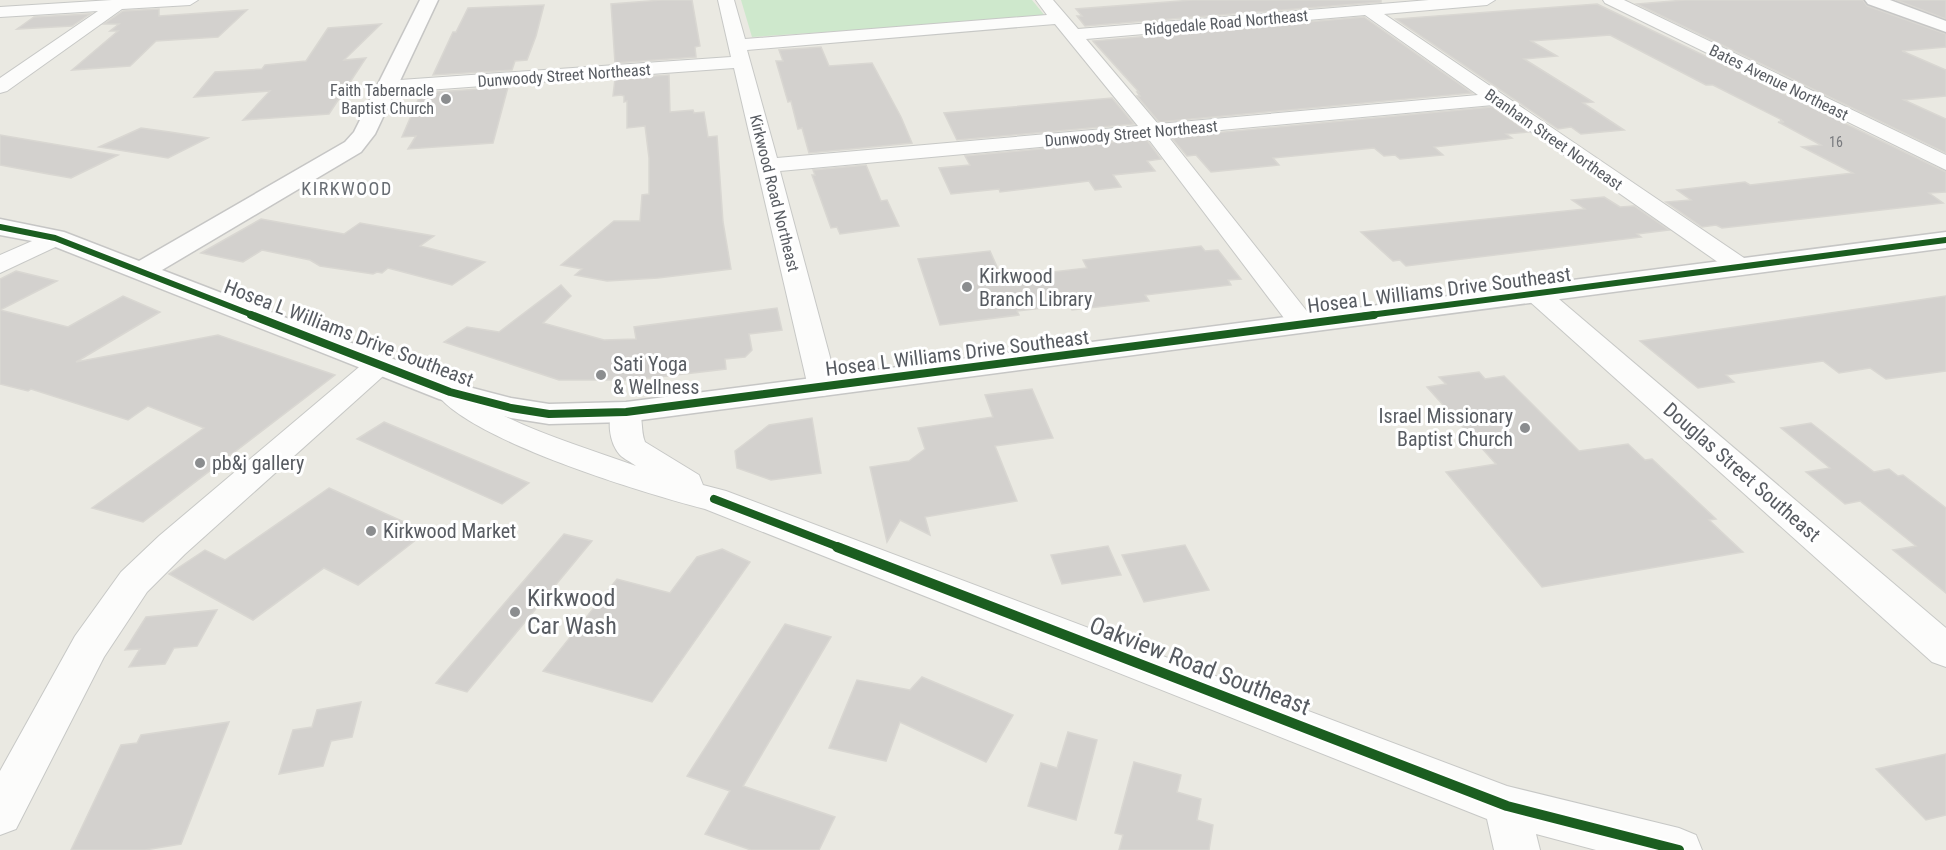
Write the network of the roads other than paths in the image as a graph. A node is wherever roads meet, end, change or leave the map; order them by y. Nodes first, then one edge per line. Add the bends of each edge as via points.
1 (190, 0) edge
2 (429, 0) edge
3 (726, 0) edge
4 (1044, 0) edge
5 (1487, 0) edge
6 (1611, 0) edge
7 (1874, 0) edge
8 (118, 5) junction
9 (1368, 10) junction
10 (0, 12) edge
11 (1065, 27) junction
12 (1946, 27) edge
13 (740, 54) junction
14 (0, 87) edge
15 (386, 87) junction
16 (1495, 99) junction
17 (1153, 131) junction
18 (1946, 163) edge
19 (768, 166) junction
20 (0, 226) edge
21 (55, 238) junction
22 (1946, 240) edge
23 (0, 265) edge
24 (1741, 267) junction
25 (141, 271) junction
26 (1537, 294) junction
27 (1303, 324) junction
28 (381, 363) junction
29 (823, 387) junction
30 (450, 392) junction
31 (626, 412) junction
32 (714, 499) junction
33 (1946, 651) edge
34 (1507, 806) junction
35 (0, 814) edge
36 (1517, 850) edge
37 (1587, 850) edge
38 (1679, 850) edge

1 - 8 street
2 - 15 street
3 - 13 street, Kirkwood Road Northeast
4 - 11 street
5 - 9 street, Ridgedale Road Northeast
6 - 18 street, Bates Avenue Northeast
7 - 12 street
8 - 10 street
8 - 14 street
9 - 11 street, Ridgedale Road Northeast
9 - 16 street, Branham Street Northeast
11 - 13 street, Ridgedale Road Northeast
11 - 17 street
13 - 15 street, Dunwoody Street Northeast
13 - 19 street, Kirkwood Road Northeast
15 - 25 street via 364,134 353,147
16 - 17 street, Dunwoody Street Northeast
16 - 24 street, Branham Street Northeast
17 - 19 street, Dunwoody Street Northeast
17 - 27 street
19 - 29 street, Kirkwood Road Northeast
20 - 21 street, Hosea L Williams Drive Southeast
21 - 23 street
21 - 25 street, Hosea L Williams Drive Southeast
22 - 24 street, Hosea L Williams Drive Southeast
24 - 26 street, Hosea L Williams Drive Southeast
25 - 28 street, Hosea L Williams Drive Southeast
26 - 27 street, Hosea L Williams Drive Southeast
26 - 33 street, Douglas Street Southeast
27 - 29 street, Hosea L Williams Drive Southeast
28 - 30 street, Hosea L Williams Drive Southeast
28 - 35 street via 134,582 89,647
29 - 31 street, Hosea L Williams Drive Southeast
30 - 31 street, Hosea L Williams Drive Southeast via 549,414
30 - 32 street, Oakview Road Southeast via 477,414 543,444 658,486
31 - 32 street, Oakview Road Southeast via 626,434 632,448
32 - 34 street, Oakview Road Southeast
34 - 36 street
34 - 37 street, Oakview Road Southeast
34 - 38 street, Oakview Road Southeast

